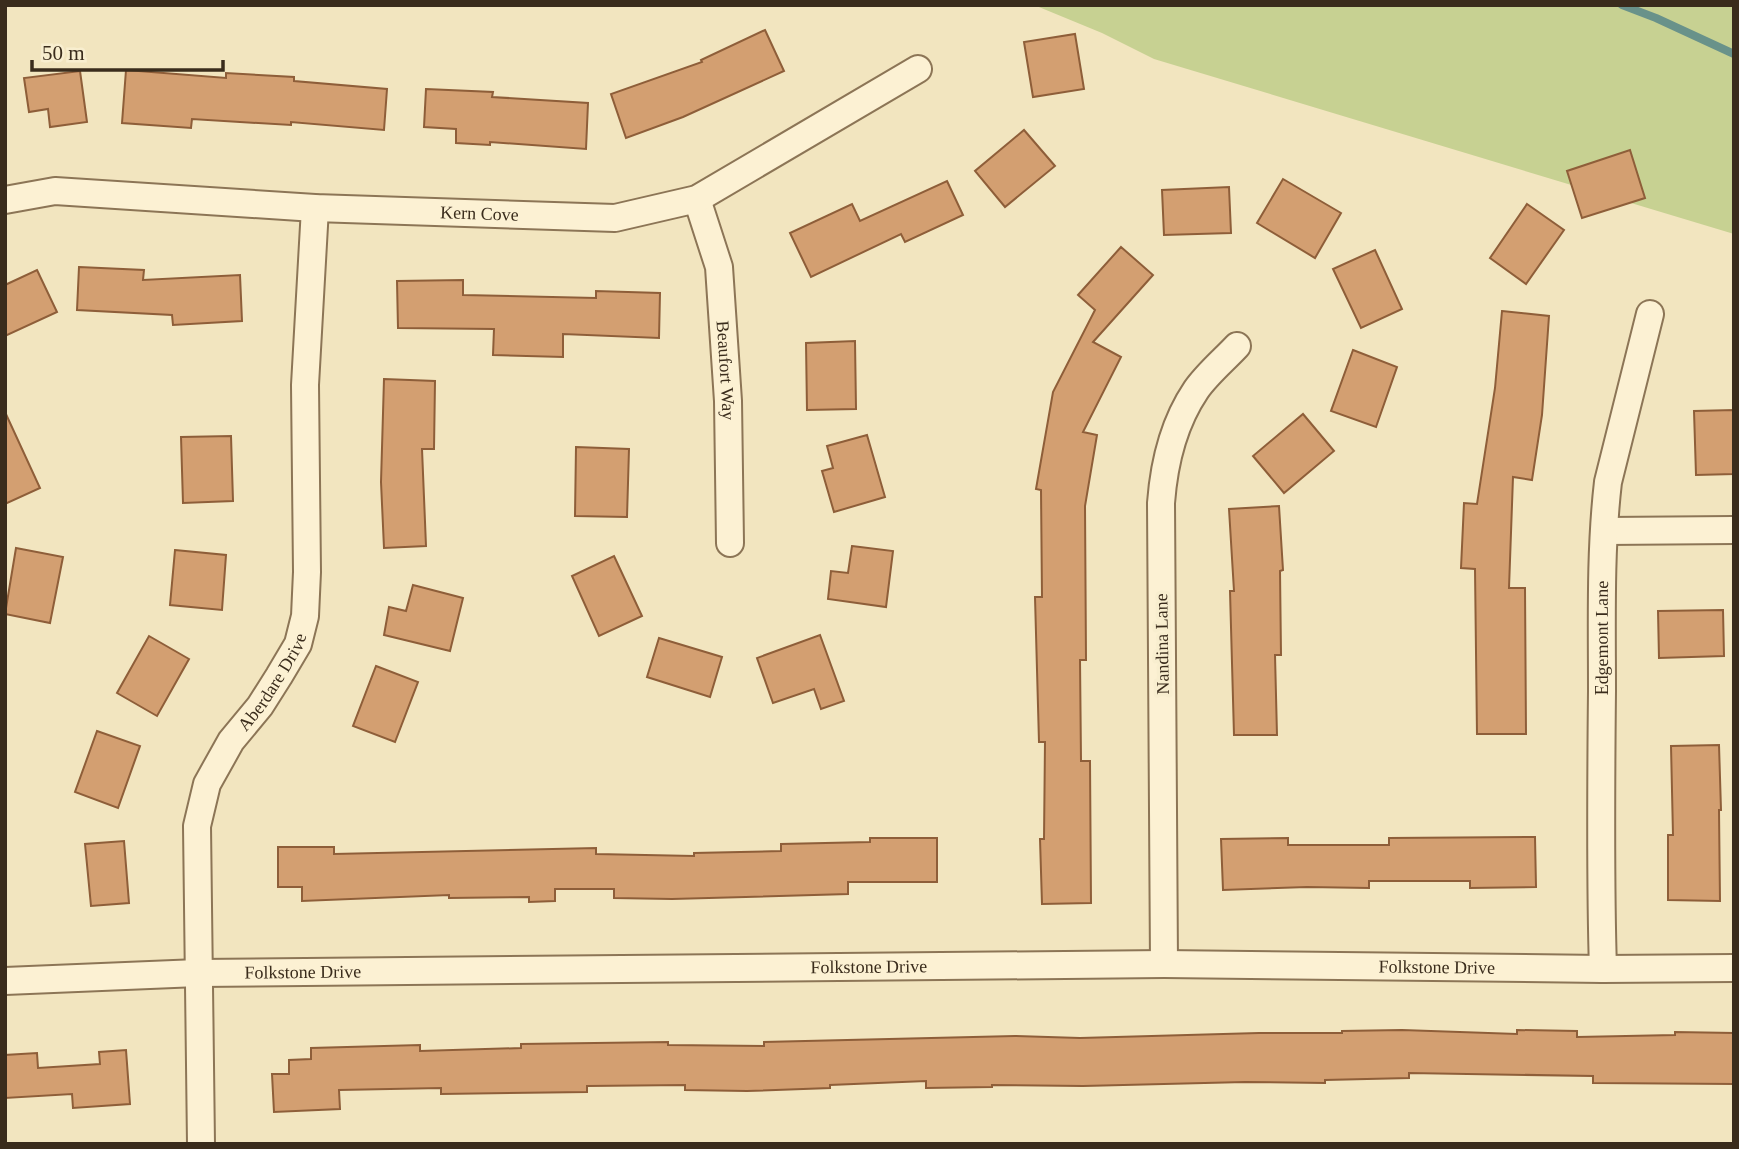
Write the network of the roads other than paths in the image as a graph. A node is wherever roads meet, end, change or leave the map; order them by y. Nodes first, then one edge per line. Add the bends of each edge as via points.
1 (918, 68) dead end
2 (5, 200) edge
3 (697, 200) junction
4 (315, 208) junction
5 (1650, 314) dead end
6 (1237, 346) dead end
7 (1734, 530) edge
8 (1605, 531) junction
9 (730, 543) dead end
10 (1164, 964) junction
11 (1734, 968) edge
12 (1603, 969) junction
13 (198, 973) junction
14 (5, 981) edge
15 (201, 1144) edge

1 - 3 street, Kern Cove
2 - 4 street, Kern Cove via 55,191
3 - 4 street, Kern Cove via 615,218
3 - 9 street, Beaufort Way via 719,267 728,401
4 - 13 street, Aberdare Drive via 306,384 305,616 298,644 207,784 197,826
5 - 8 street, Edgemont Lane via 1608,482
6 - 10 street, Nandina Lane via 1196,390 1171,442 1163,476
7 - 8 street
8 - 12 street, Edgemont Lane
10 - 12 street, Folkstone Drive
10 - 13 street, Folkstone Drive
11 - 12 street, Folkstone Drive
13 - 14 street, Folkstone Drive
13 - 15 street, Aberdare Drive

